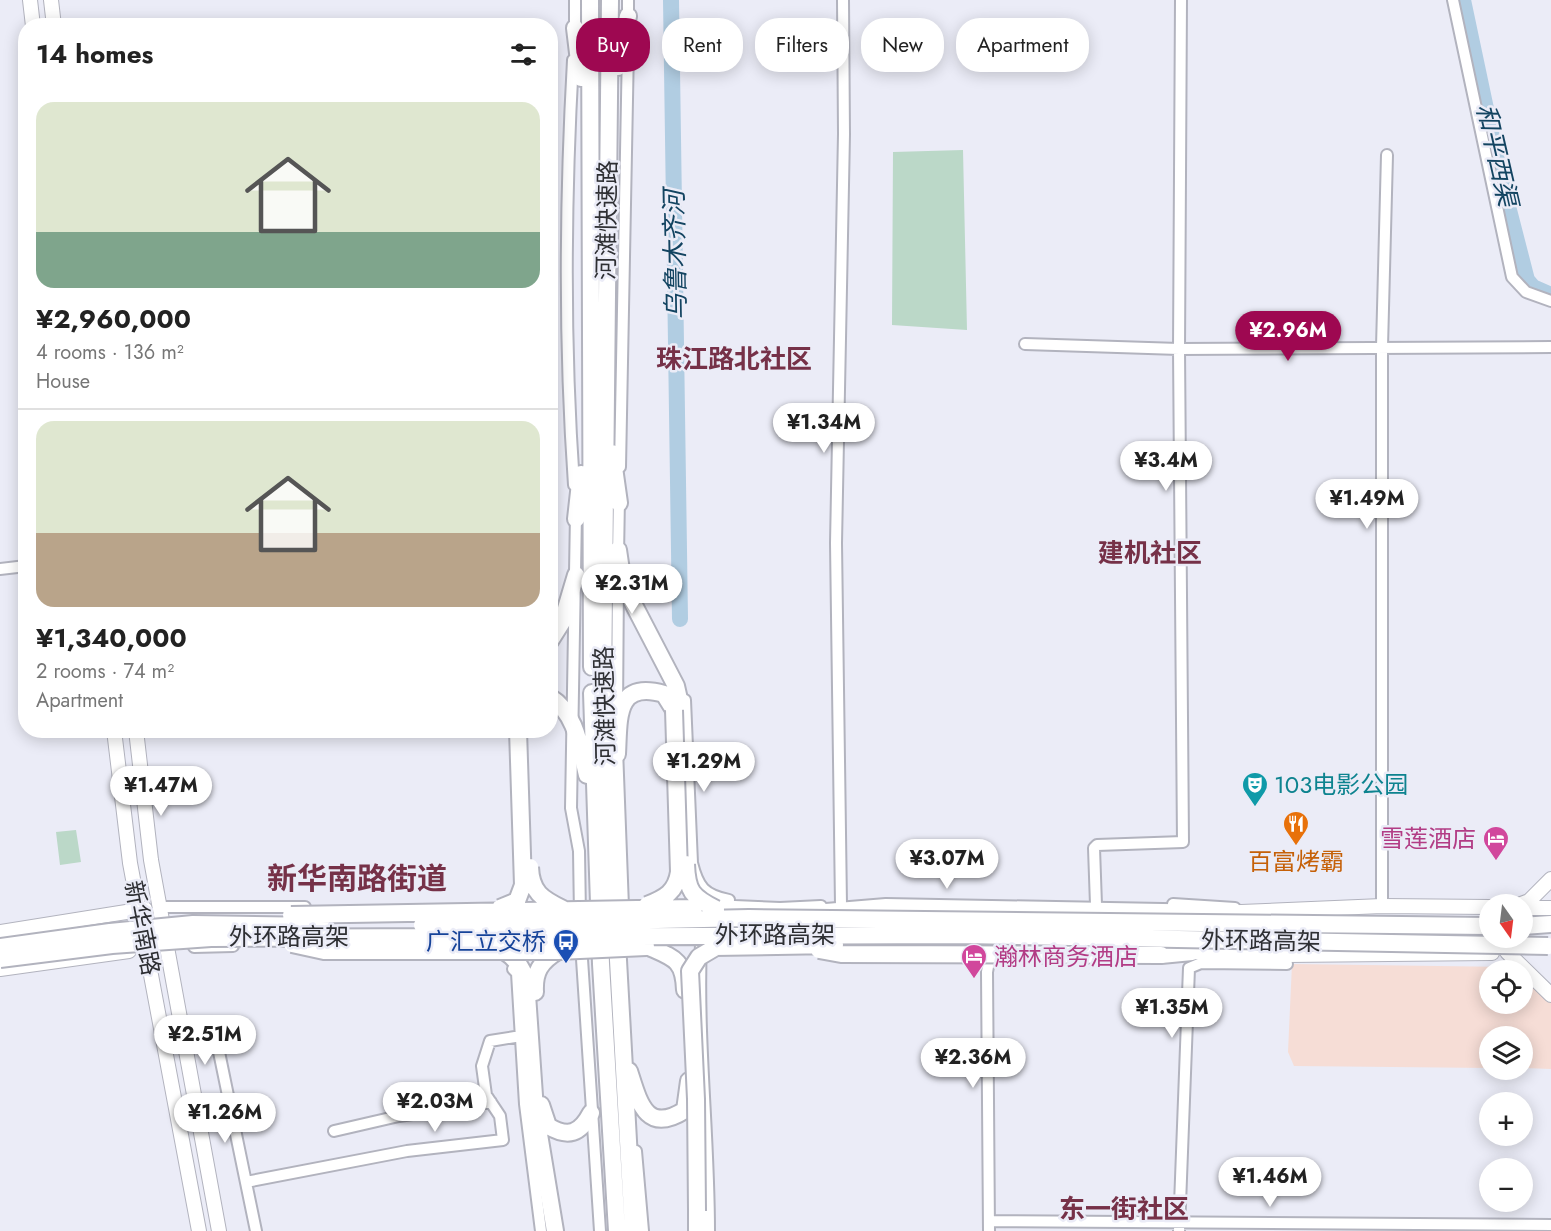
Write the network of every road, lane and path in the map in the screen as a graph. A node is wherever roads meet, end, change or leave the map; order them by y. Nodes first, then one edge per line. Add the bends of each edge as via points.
1 (30, 0) edge
2 (51, 0) edge
3 (575, 0) edge
4 (590, 0) edge
5 (610, 0) edge
6 (843, 0) edge
7 (1181, 0) edge
8 (1453, 0) edge
9 (628, 8) edge
10 (32, 18) edge
11 (53, 18) edge
12 (575, 28) junction
13 (590, 150) junction
14 (608, 151) junction
15 (1387, 155) dead end
16 (1551, 301) edge
17 (1025, 344) dead end
18 (1382, 347) junction
19 (1551, 348) edge
20 (1179, 349) junction
21 (589, 390) junction
22 (604, 398) junction
23 (619, 503) junction
24 (576, 519) junction
25 (618, 550) junction
26 (18, 567) edge
27 (0, 569) edge
28 (576, 574) junction
29 (558, 628) edge
30 (665, 664) junction
31 (558, 702) edge
32 (677, 709) junction
33 (573, 722) junction
34 (115, 738) edge
35 (137, 738) edge
36 (518, 738) edge
37 (525, 738) edge
38 (617, 754) junction
39 (594, 797) junction
40 (1551, 879) edge
41 (622, 892) junction
42 (579, 897) junction
43 (1533, 897) edge
44 (840, 905) junction
45 (1096, 905) junction
46 (1382, 906) junction
47 (159, 907) junction
48 (1479, 907) edge
49 (1533, 907) edge
50 (638, 908) junction
51 (767, 908) junction
52 (1551, 908) edge
53 (138, 909) junction
54 (716, 909) junction
55 (564, 910) junction
56 (1262, 910) junction
57 (492, 912) junction
58 (814, 913) junction
59 (1215, 913) joint
60 (1010, 921) junction
61 (220, 924) junction
62 (1551, 925) edge
63 (1479, 926) edge
64 (1533, 926) edge
65 (0, 932) edge
66 (964, 935) junction
67 (262, 938) junction
68 (474, 941) junction
69 (708, 945) junction
70 (0, 947) edge
71 (167, 947) junction
72 (649, 947) junction
73 (795, 947) junction
74 (991, 947) junction
75 (1550, 948) edge
76 (146, 949) junction
77 (625, 949) junction
78 (504, 951) junction
79 (558, 951) junction
80 (1192, 952) junction
81 (1507, 952) junction
82 (0, 959) edge
83 (581, 961) junction
84 (1287, 964) dead end
85 (0, 969) edge
86 (1551, 995) edge
87 (521, 1036) junction
88 (219, 1052) dead end
89 (629, 1071) junction
90 (491, 1102) junction
91 (587, 1120) junction
92 (334, 1131) dead end
93 (246, 1182) junction
94 (989, 1226) edge
95 (1086, 1226) edge
96 (1179, 1226) edge
97 (1551, 1226) edge
98 (1378, 1227) edge
99 (199, 1231) edge
100 (219, 1231) edge
101 (256, 1231) edge
102 (542, 1231) edge
103 (555, 1231) edge
104 (600, 1231) edge
105 (617, 1231) edge
106 (633, 1231) edge
107 (644, 1231) edge
108 (698, 1231) edge
109 (709, 1231) edge

1 - 10 main road
2 - 11 main road
3 - 12 street
4 - 13 highway, 河滩快速路
5 - 14 highway, 河滩快速路
6 - 44 street via 836,543
7 - 20 street
8 - 16 street via 1512,277 1526,292
9 - 14 highway
9 - 23 street
12 - 13 highway
12 - 24 street via 567,216 568,392
13 - 21 highway, 河滩快速路
14 - 22 highway, 河滩快速路
15 - 18 street
17 - 20 street
18 - 19 street
18 - 20 street
18 - 46 street
20 - 45 street via 1183,842 1097,845
21 - 24 highway
21 - 39 highway, 河滩快速路
22 - 23 highway
22 - 106 highway, 河滩快速路 via 603,689
23 - 25 street
24 - 28 street
25 - 30 highway via 623,584
25 - 38 street
26 - 27 street
28 - 29 highway
28 - 33 street
30 - 32 highway via 675,686
30 - 51 street via 681,681 686,705 692,863 697,883 716,897
31 - 33 highway
32 - 38 highway via 664,694 648,690 631,694 620,708
32 - 50 highway, bridge via 677,884 665,898
32 - 54 highway, bridge via 687,884 697,899
33 - 39 highway
33 - 42 street via 571,808 579,851
34 - 53 main road, 新华南路
35 - 47 main road, 新华南路
36 - 57 highway, bridge via 523,885 517,901
37 - 55 highway, bridge via 532,885 537,894
38 - 41 street
39 - 105 highway, 河滩快速路
40 - 43 main road
41 - 51 street via 638,904
41 - 77 street
42 - 47 street via 553,907
42 - 83 street
44 - 45 street
44 - 51 street
45 - 56 street via 1204,904
46 - 48 main road
46 - 56 main road
47 - 53 main road
47 - 71 main road, 新华南路
49 - 52 main road
50 - 54 highway, bridge
50 - 55 highway, bridge
53 - 65 main road
53 - 76 main road, 新华南路
54 - 58 highway
55 - 57 highway, bridge
56 - 59 main road
57 - 61 highway, bridge via 262,916
58 - 59 highway via 886,907
58 - 60 highway, bridge
60 - 61 highway, 外环路高架, bridge via 748,918 506,925
60 - 63 highway, 外环路高架, bridge
61 - 70 highway, 外环路高架, bridge via 110,932
62 - 64 highway
66 - 67 highway, 外环路高架, bridge
66 - 73 highway, bridge
66 - 75 highway, 外环路高架, bridge
67 - 78 highway, bridge via 324,951
67 - 82 highway, 外环路高架, bridge via 112,945
68 - 71 street
68 - 83 street via 550,940 573,950
68 - 87 street via 500,954 517,973
69 - 72 highway
69 - 73 highway, bridge
69 - 74 street
69 - 77 street via 635,943
69 - 108 highway, bridge via 690,971
69 - 109 street via 700,975
71 - 76 main road
71 - 100 main road, 新华南路
72 - 79 highway, bridge
72 - 89 highway via 680,964 685,974 689,1089 685,1110 668,1118 650,1116 638,1098
73 - 80 highway, bridge via 841,954
74 - 80 street
74 - 94 street via 987,972
75 - 81 main road
76 - 85 main road
76 - 99 main road, 新华南路
77 - 89 street
78 - 79 highway, bridge
78 - 103 highway via 523,969 526,980 535,1110
79 - 91 highway via 539,966 534,976 543,1118 561,1133 572,1133
80 - 81 main road via 1287,956
81 - 86 main road
83 - 91 street
84 - 96 street via 1201,963 1189,968
87 - 90 street via 490,1041 482,1066 486,1095
87 - 102 street via 525,1104
88 - 93 street
89 - 107 street
90 - 92 street
90 - 93 street via 500,1116 503,1140 407,1150
91 - 104 street
93 - 101 street
94 - 95 street
95 - 96 street
96 - 98 street
97 - 98 street

